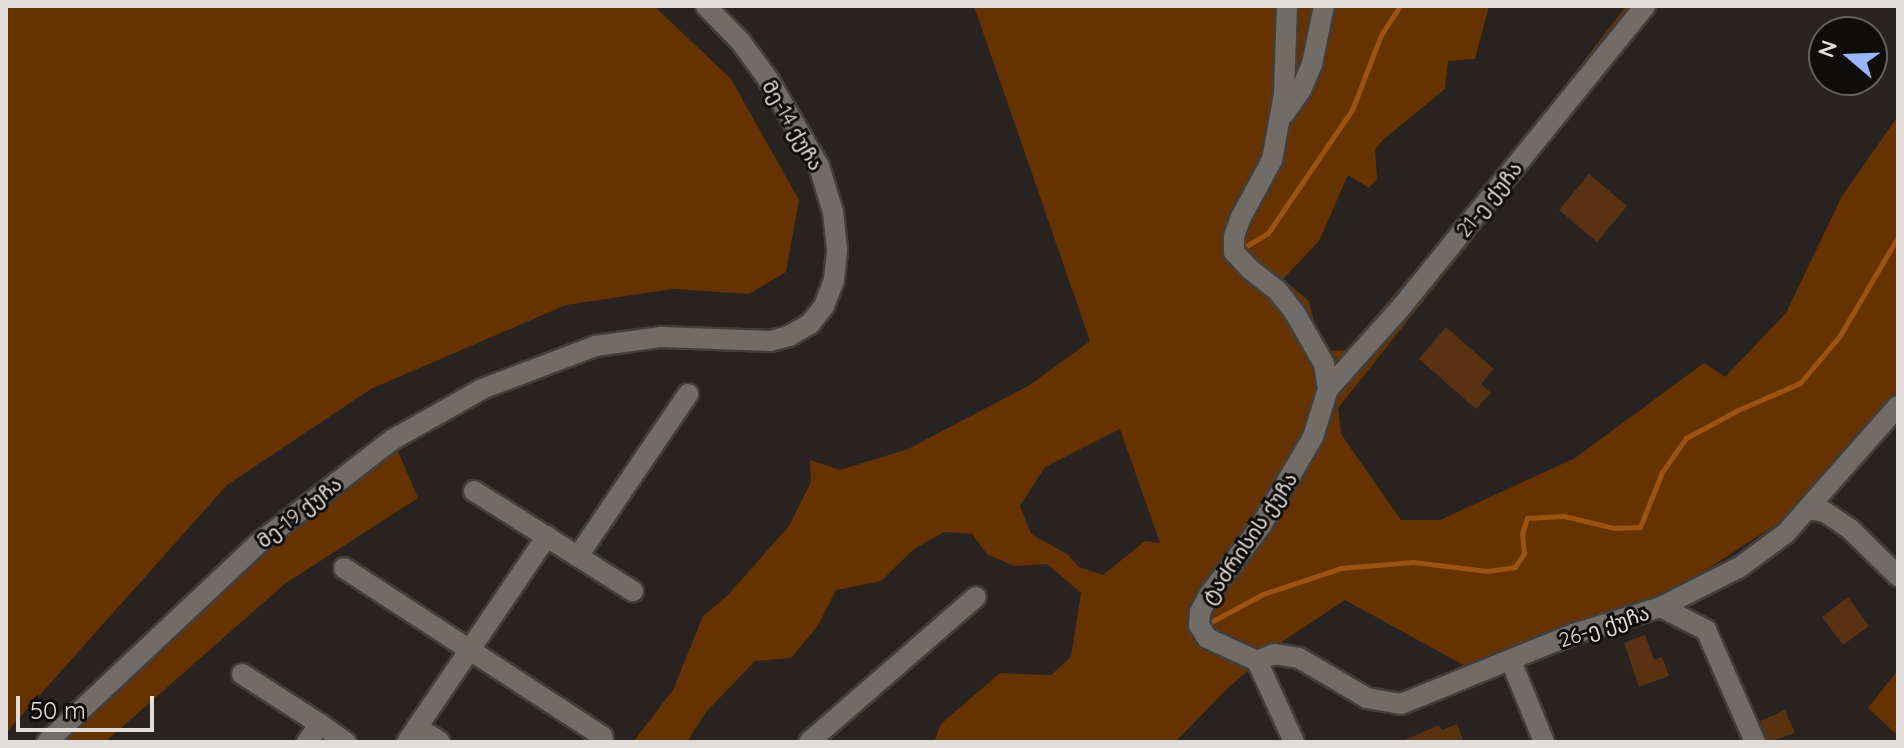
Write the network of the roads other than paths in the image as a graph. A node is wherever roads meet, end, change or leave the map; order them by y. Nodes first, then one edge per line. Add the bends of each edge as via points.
1 (706, 6) edge
2 (1287, 6) edge
3 (1324, 6) edge
4 (1645, 6) edge
5 (1279, 121) junction
6 (595, 346) joint
7 (1328, 389) junction
8 (688, 394) dead end
9 (1898, 406) edge
10 (474, 491) dead end
11 (1808, 509) junction
12 (547, 536) junction
13 (578, 556) junction
14 (344, 568) dead end
15 (1898, 576) edge
16 (633, 591) dead end
17 (976, 597) dead end
18 (1661, 607) junction
19 (470, 650) junction
20 (1257, 661) junction
21 (1511, 661) junction
22 (242, 674) dead end
23 (320, 724) junction
24 (412, 735) edge
25 (603, 737) dead end
26 (47, 742) edge
27 (307, 742) edge
28 (346, 742) edge
29 (440, 742) edge
30 (809, 742) edge
31 (1294, 742) edge
32 (1544, 742) edge
33 (1755, 742) edge

1 - 6 street, მე-14 ქუჩა via 768,79 819,166 833,212 834,280 810,324 771,341 661,337
2 - 5 street
3 - 5 street via 1312,64
4 - 7 street, 21-ე ქუჩა via 1403,305
5 - 7 street via 1272,160 1237,227 1234,252 1295,313 1324,364
6 - 26 street, მე-19 ქუჩა via 482,389 392,440 260,542
7 - 20 street, ტაძრისის ქუჩა via 1313,437 1284,488 1200,612 1199,625 1207,638
8 - 13 street
9 - 11 street, 26-ე ქუჩა
10 - 12 street
11 - 15 street via 1825,512 1849,528
11 - 18 street, 26-ე ქუჩა via 1740,567
12 - 13 street
12 - 19 street
13 - 16 street
14 - 19 street
17 - 30 street
18 - 21 street, 26-ე ქუჩა via 1573,634
18 - 33 street via 1706,630
19 - 24 street
19 - 25 street
20 - 21 street, 26-ე ქუჩა via 1274,654 1299,658 1367,698 1401,704
20 - 31 street
21 - 32 street
22 - 23 street
23 - 27 street
23 - 28 street
24 - 29 street

